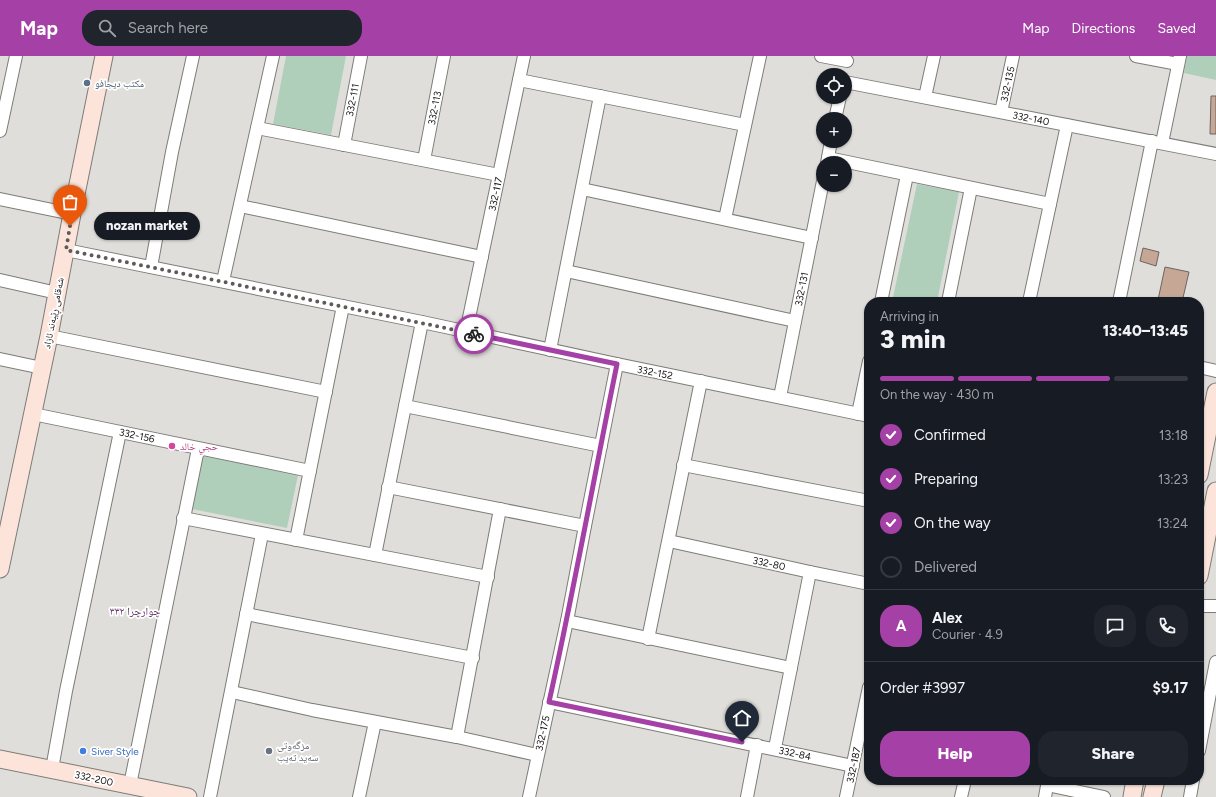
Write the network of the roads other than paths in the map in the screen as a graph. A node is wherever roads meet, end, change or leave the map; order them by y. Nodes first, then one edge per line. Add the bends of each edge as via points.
1 (16, 56) edge
2 (104, 56) edge
3 (193, 56) edge
4 (273, 56) edge
5 (361, 56) edge
6 (444, 56) edge
7 (524, 56) edge
8 (760, 56) edge
9 (820, 56) edge
10 (934, 56) edge
11 (1013, 56) edge
12 (1136, 56) edge
13 (848, 58) edge
14 (1179, 60) edge
15 (846, 68) edge
16 (519, 80) junction
17 (852, 83) edge
18 (600, 96) junction
19 (925, 97) junction
20 (1001, 112) junction
21 (745, 125) junction
22 (1067, 125) junction
23 (257, 128) junction
24 (0, 131) edge
25 (1157, 142) junction
26 (344, 145) junction
27 (1216, 154) edge
28 (424, 160) junction
29 (852, 165) edge
30 (499, 175) junction
31 (907, 175) junction
32 (582, 188) junction
33 (971, 188) junction
34 (821, 192) edge
35 (0, 199) edge
36 (1050, 204) junction
37 (240, 206) junction
38 (72, 214) junction
39 (725, 219) junction
40 (812, 238) junction
41 (66, 250) junction
42 (482, 257) junction
43 (151, 267) junction
44 (566, 271) junction
45 (0, 280) edge
46 (224, 282) junction
47 (57, 293) junction
48 (882, 297) edge
49 (949, 297) edge
50 (1030, 297) edge
51 (1120, 297) edge
52 (343, 306) junction
53 (795, 321) junction
54 (422, 322) junction
55 (466, 332) junction
56 (49, 336) junction
57 (550, 350) junction
58 (0, 360) edge
59 (617, 364) junction
60 (42, 368) junction
61 (1204, 368) edge
62 (1216, 371) edge
63 (701, 381) junction
64 (326, 392) junction
65 (1216, 392) edge
66 (780, 397) junction
67 (405, 406) junction
68 (33, 414) junction
69 (864, 415) edge
70 (120, 432) junction
71 (601, 446) junction
72 (198, 449) junction
73 (1204, 450) edge
74 (684, 465) junction
75 (310, 471) junction
76 (388, 487) junction
77 (1216, 491) edge
78 (864, 500) edge
79 (500, 509) junction
80 (183, 518) junction
81 (585, 526) junction
82 (4, 531) edge
83 (262, 534) junction
84 (296, 540) junction
85 (669, 541) junction
86 (1204, 551) edge
87 (375, 555) junction
88 (0, 569) edge
89 (810, 572) junction
90 (488, 577) junction
91 (864, 583) edge
92 (1204, 606) edge
93 (1216, 606) edge
94 (246, 614) junction
95 (567, 621) junction
96 (648, 639) junction
97 (473, 658) junction
98 (1216, 662) edge
99 (790, 668) junction
100 (232, 692) junction
101 (549, 702) junction
102 (375, 722) junction
103 (864, 725) edge
104 (1204, 725) edge
105 (457, 737) junction
106 (757, 745) junction
107 (775, 748) junction
108 (537, 755) junction
109 (0, 759) edge
110 (853, 766) junction
111 (52, 769) junction
112 (130, 785) junction
113 (964, 785) edge
114 (1134, 785) edge
115 (1155, 785) edge
116 (1192, 785) edge
117 (1046, 787) edge
118 (188, 797) edge
119 (210, 797) edge
120 (359, 797) edge
121 (529, 797) edge
122 (747, 797) edge
123 (846, 797) edge
124 (961, 797) edge
125 (1104, 797) edge
126 (1132, 797) edge
127 (1152, 797) edge
128 (1190, 797) edge

1 - 24 street
2 - 38 street, شەقامی ڕێبەند ئازاد
3 - 43 street
4 - 23 street
5 - 26 street, 332-111
6 - 28 street, 332-113
7 - 16 street, 332-117
8 - 21 street
9 - 13 street
10 - 19 street
11 - 20 street, 332-135
12 - 14 street
13 - 15 street
14 - 25 street
16 - 18 street
16 - 30 street, 332-117
17 - 19 street, 332-140
18 - 21 street
18 - 32 street
19 - 20 street, 332-140
20 - 22 street, 332-140
21 - 39 street
22 - 25 street, 332-140
22 - 36 street
23 - 26 street
23 - 37 street
25 - 27 street, 332-140
25 - 51 street
26 - 28 street
28 - 30 street
29 - 31 street
30 - 42 street, 332-117
31 - 33 street
31 - 48 street
32 - 39 street
32 - 44 street
33 - 36 street
33 - 49 street
34 - 40 street, 332-131
35 - 38 street
36 - 50 street
37 - 42 street
37 - 46 street
38 - 41 street, شەقامی ڕێبەند ئازاد
39 - 40 street
40 - 53 street, 332-131
41 - 43 street, 332-152
41 - 47 street, شەقامی ڕێبەند ئازاد
42 - 55 street, 332-117
43 - 46 street, 332-152
44 - 53 street
44 - 57 street
45 - 47 street
46 - 52 street, 332-152
47 - 56 street, شەقامی ڕێبەند ئازاد
52 - 54 street, 332-152
52 - 64 street
53 - 66 street, 332-131
54 - 55 street, 332-152
54 - 67 street
55 - 57 street, 332-152
56 - 60 street, شەقامی ڕێبەند ئازاد
56 - 64 street
57 - 59 street, 332-152
58 - 60 street
59 - 63 street, 332-152
59 - 71 street, 332-175
60 - 68 street, شەقامی ڕێبەند ئازاد
61 - 62 street
63 - 66 street, 332-152
63 - 74 street
64 - 75 street
65 - 73 street
66 - 69 street, 332-152
67 - 71 street
67 - 76 street
68 - 70 street, 332-156
68 - 82 street, شەقامی ڕێبەند ئازاد
70 - 72 street, 332-156
70 - 111 street via 67,683
71 - 81 street, 332-175
72 - 75 street, 332-156
72 - 80 street
74 - 78 street
74 - 85 street
75 - 84 street
76 - 79 street
76 - 87 street
77 - 86 street
79 - 81 street
79 - 90 street
80 - 83 street
80 - 112 street
81 - 95 street, 332-175
82 - 88 street, شەقامی ڕێبەند ئازاد
83 - 84 street
83 - 94 street
84 - 87 street
85 - 89 street, 332-80
85 - 96 street
87 - 90 street
89 - 91 street, 332-80
89 - 99 street
90 - 97 street
92 - 93 street
94 - 97 street
94 - 100 street
95 - 96 street
95 - 101 street, 332-175
96 - 99 street
97 - 105 street
98 - 104 street
99 - 107 street
100 - 102 street
100 - 119 street
101 - 106 street, 332-84
101 - 108 street, 332-175
102 - 105 street
102 - 120 street
103 - 110 street, 332-187
105 - 108 street
106 - 107 street, 332-84
106 - 122 street
107 - 110 street, 332-84
108 - 121 street, 332-175
109 - 111 street, 332-200
110 - 123 street, 332-187
111 - 112 street, 332-200
112 - 118 street, 332-200
113 - 124 street
114 - 126 street
115 - 127 street
116 - 128 street
117 - 125 street

